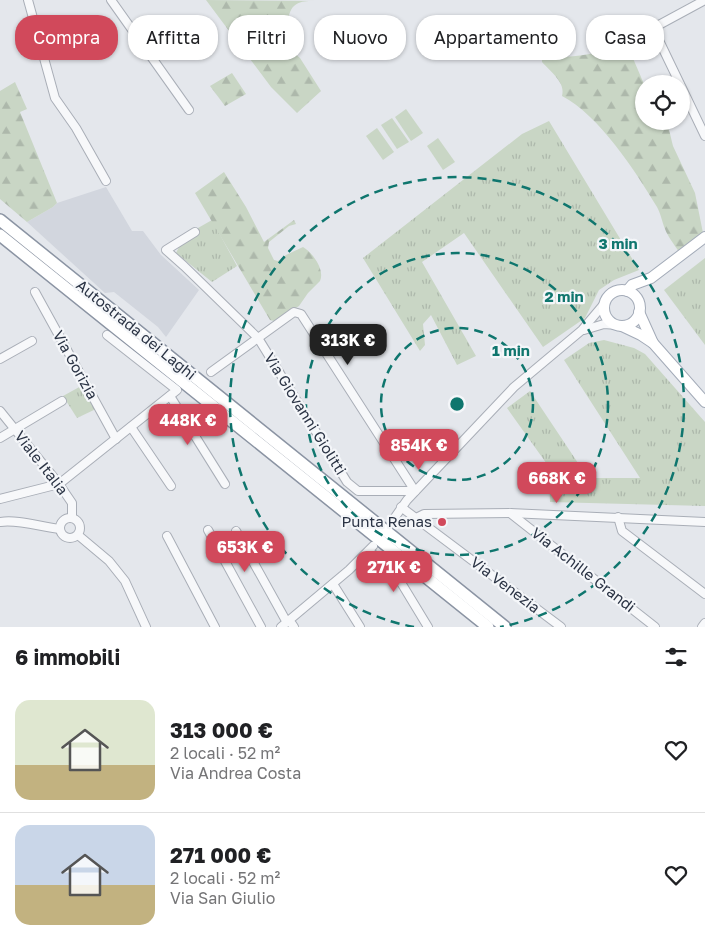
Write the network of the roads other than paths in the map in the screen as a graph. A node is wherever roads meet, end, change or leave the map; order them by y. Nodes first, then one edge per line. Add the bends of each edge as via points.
1 (28, 0) edge
2 (111, 0) edge
3 (705, 0) edge
4 (664, 23) edge
5 (664, 49) edge
6 (676, 75) edge
7 (690, 104) edge
8 (189, 110) dead end
9 (705, 136) edge
10 (106, 181) dead end
11 (0, 220) edge
12 (195, 232) dead end
13 (0, 235) edge
14 (705, 237) edge
15 (651, 278) junction
16 (627, 291) junction
17 (35, 292) dead end
18 (637, 298) junction
19 (604, 304) junction
20 (640, 312) junction
21 (619, 325) junction
22 (582, 330) junction
23 (107, 335) dead end
24 (258, 338) junction
25 (32, 341) dead end
26 (652, 343) junction
27 (0, 359) edge
28 (211, 372) dead end
29 (170, 396) junction
30 (62, 401) dead end
31 (705, 402) edge
32 (0, 411) edge
33 (131, 427) junction
34 (15, 429) junction
35 (0, 438) edge
36 (116, 439) junction
37 (60, 484) junction
38 (225, 484) dead end
39 (171, 486) dead end
40 (415, 491) junction
41 (0, 499) edge
42 (401, 507) junction
43 (510, 514) junction
44 (618, 517) junction
45 (72, 518) junction
46 (416, 518) junction
47 (394, 520) dead end
48 (0, 522) edge
49 (705, 522) edge
50 (60, 529) junction
51 (208, 530) dead end
52 (236, 531) dead end
53 (78, 535) junction
54 (167, 536) dead end
55 (333, 584) junction
56 (705, 594) edge
57 (291, 624) edge
58 (705, 624) edge
59 (146, 627) edge
60 (215, 627) edge
61 (261, 627) edge
62 (281, 627) edge
63 (360, 627) edge
64 (428, 627) edge
65 (488, 627) edge
66 (505, 627) edge
67 (561, 627) edge
68 (655, 627) edge
69 (702, 627) edge

1 - 10 street via 55,98
2 - 8 street
3 - 4 street
5 - 6 street
7 - 9 street
11 - 66 highway, Autostrada dei Laghi
12 - 24 street, Via Giovanni Giolitti via 166,250
13 - 65 highway, Autostrada dei Laghi
14 - 15 main road
15 - 16 main road via 632,285
15 - 18 main road
16 - 18 main road
16 - 19 main road via 616,291 606,298
17 - 36 street, Via Gorizia
18 - 20 main road
19 - 21 main road via 608,320
19 - 22 street
20 - 21 main road via 633,322
20 - 26 main road
21 - 22 street
21 - 26 main road
22 - 40 street via 514,387
23 - 29 street via 177,390
24 - 28 street, Via Giovanni Giolitti
24 - 40 street, Via Giovanni Giolitti via 352,487 358,491
24 - 40 street via 294,312 301,314
25 - 27 street
26 - 31 main road
29 - 33 street
29 - 38 street
30 - 34 street
32 - 34 street, Viale Italia
33 - 36 street
33 - 39 street
34 - 35 street
34 - 37 street, Viale Italia
36 - 37 street
37 - 41 street
37 - 45 street, Viale Italia via 72,503
40 - 42 street
42 - 46 street, Via Venezia
42 - 47 street
43 - 44 street
43 - 46 street via 424,514
43 - 68 street, Via Achille Grandi
44 - 49 street
44 - 56 street via 622,531
45 - 50 street, Viale Italia via 64,520
45 - 53 street, Viale Italia via 80,526
46 - 67 street, Via Venezia
48 - 50 street
50 - 53 street via 62,535 69,539
51 - 61 street
52 - 57 street via 284,619
53 - 59 street via 109,561 125,582
54 - 60 street
55 - 57 street
55 - 63 street
55 - 64 street via 371,548 394,571
57 - 62 street
58 - 69 street

